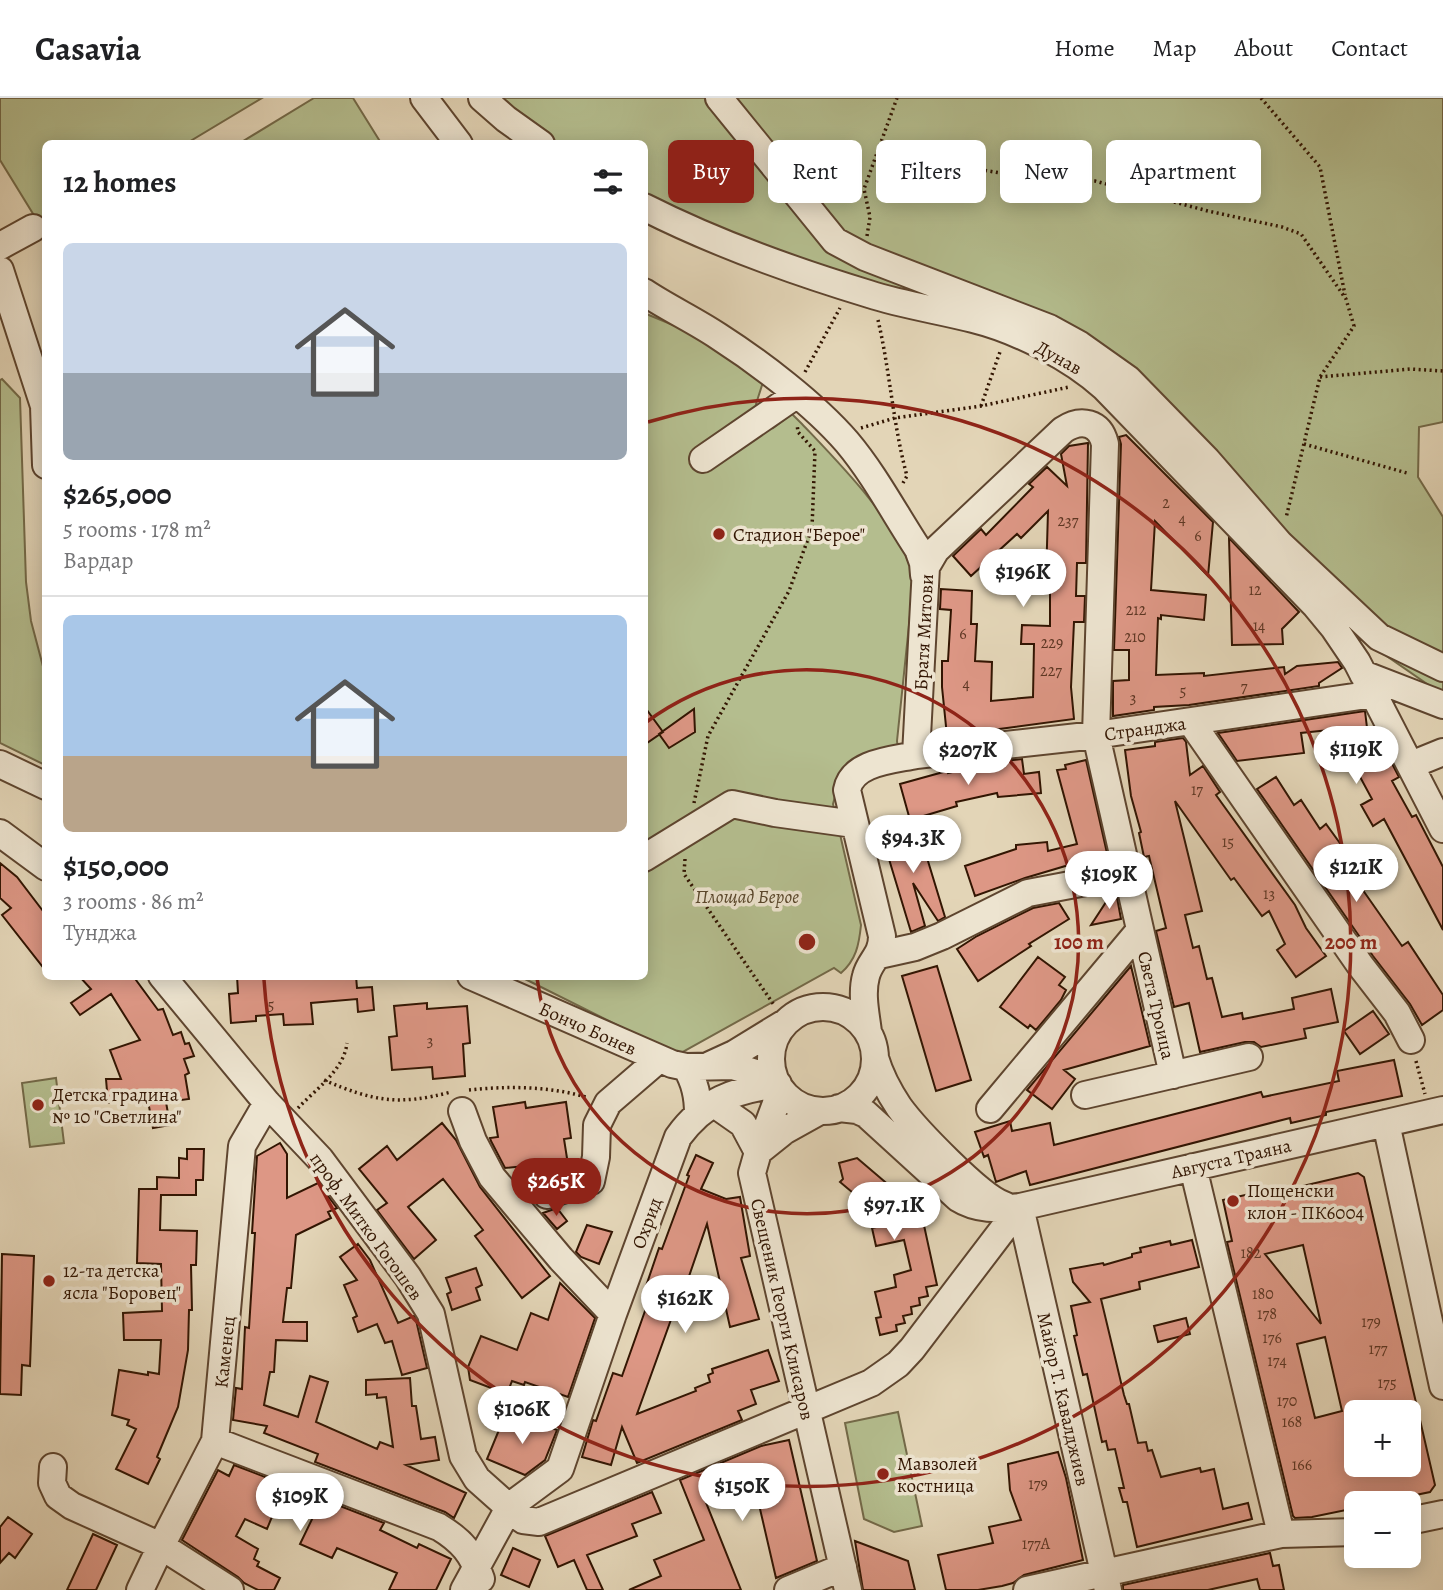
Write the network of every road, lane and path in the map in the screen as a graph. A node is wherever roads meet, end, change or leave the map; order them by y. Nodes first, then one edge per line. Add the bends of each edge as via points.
1 (425, 98) edge
2 (482, 98) edge
3 (719, 98) edge
4 (897, 98) edge
5 (1261, 98) edge
6 (456, 140) edge
7 (535, 140) edge
8 (880, 140) edge
9 (876, 151) edge
10 (986, 171) edge
11 (648, 209) edge
12 (33, 228) dead end
13 (0, 247) edge
14 (865, 257) junction
15 (0, 270) edge
16 (860, 292) junction
17 (648, 297) edge
18 (1346, 299) junction
19 (1007, 331) junction
20 (1443, 371) edge
21 (1320, 377) junction
22 (1077, 386) dead end
23 (796, 395) junction
24 (42, 397) edge
25 (981, 406) junction
26 (895, 418) junction
27 (1103, 437) joint
28 (848, 443) junction
29 (1304, 444) junction
30 (703, 459) dead end
31 (1407, 473) dead end
32 (891, 507) junction
33 (1280, 544) junction
34 (924, 575) junction
35 (1443, 667) edge
36 (1369, 684) junction
37 (1443, 705) edge
38 (1191, 722) junction
39 (1097, 735) junction
40 (1443, 752) edge
41 (916, 755) junction
42 (0, 764) edge
43 (1411, 765) junction
44 (42, 784) edge
45 (854, 824) junction
46 (1443, 828) edge
47 (688, 831) junction
48 (0, 832) edge
49 (648, 856) edge
50 (42, 864) edge
51 (1128, 873) junction
52 (1140, 930) junction
53 (874, 962) junction
54 (165, 980) edge
55 (480, 980) edge
56 (811, 1008) junction
57 (786, 1022) junction
58 (868, 1032) junction
59 (1411, 1040) joint
60 (347, 1043) dead end
61 (1249, 1057) dead end
62 (875, 1058) junction
63 (658, 1060) junction
64 (697, 1066) junction
65 (1173, 1075) junction
66 (778, 1084) junction
67 (1085, 1095) dead end
68 (267, 1103) junction
69 (706, 1109) junction
70 (829, 1109) junction
71 (989, 1109) dead end
72 (462, 1111) dead end
73 (1437, 1112) edge
74 (285, 1122) junction
75 (1386, 1123) junction
76 (758, 1152) junction
77 (1193, 1167) junction
78 (547, 1195) dead end
79 (1020, 1207) junction
80 (613, 1314) junction
81 (1443, 1386) edge
82 (807, 1411) junction
83 (215, 1441) junction
84 (52, 1467) dead end
85 (510, 1506) junction
86 (1443, 1514) edge
87 (1421, 1519) edge
88 (1344, 1532) edge
89 (1281, 1534) junction
90 (161, 1546) junction
91 (846, 1579) edge
92 (1106, 1581) edge
93 (476, 1583) edge
94 (140, 1590) edge
95 (230, 1590) edge
96 (788, 1590) edge
97 (1027, 1590) edge

1 - 6 street
2 - 7 street
3 - 14 street via 835,241
4 - 8 path
5 - 18 path via 1320,167
9 - 14 path via 864,189 870,217
10 - 18 path via 1095,181 1301,233
11 - 16 street, Дунав via 750,253
12 - 13 street
14 - 33 street via 1049,328 1080,345 1128,379
15 - 24 street
16 - 19 street, Дунав
16 - 23 path via 807,366
16 - 26 path via 885,348
17 - 23 street via 725,340
18 - 21 path via 1354,326
19 - 25 path
19 - 36 street, Дунав via 1066,358 1105,388 1324,615
20 - 21 path via 1410,369
21 - 29 path
22 - 25 path
23 - 28 street
23 - 30 street
23 - 47 path via 798,432 815,451 812,528 789,591 708,736
25 - 26 path
26 - 28 path via 863,426
26 - 32 path via 907,476
27 - 34 street, Братя Митови via 1097,427 1087,423 1063,430 936,550
27 - 39 street, Света Троица
28 - 32 street
29 - 31 path
29 - 33 path
32 - 34 street via 921,556
33 - 35 street via 1379,637
34 - 41 street, Братя Митови
36 - 37 street
36 - 38 street, Странджа
36 - 43 street, Дунав
38 - 39 street, Странджа
38 - 59 street via 1397,1013
39 - 41 street, Странджа
39 - 51 street, Света Троица
40 - 43 street
41 - 45 street via 867,767 852,776 846,793
42 - 44 street
43 - 46 street, Дунав
45 - 47 street via 732,804
45 - 53 street via 881,927
47 - 49 street
47 - 57 path via 684,874
48 - 50 street
51 - 52 street, Света Троица
51 - 53 street via 1028,893 942,936
52 - 65 street, Света Троица
52 - 71 street
53 - 56 street via 844,989
53 - 58 street via 865,978
54 - 68 street, проф. Митко Гогошев
55 - 63 street, Бончо Бонев
56 - 57 street
56 - 58 street via 845,1012
57 - 64 street via 734,1054
57 - 66 street via 772,1048
58 - 62 street
59 - 73 path
60 - 74 path via 338,1068
61 - 65 street
62 - 70 street via 865,1089 853,1101
62 - 79 street via 894,1100 912,1123 984,1194 997,1203
63 - 64 street, Бончо Бонев
63 - 78 street via 608,1103 597,1125 591,1181
64 - 66 street, Бончо Бонев via 733,1066
64 - 69 street via 694,1080
65 - 67 street
66 - 69 street via 732,1093
66 - 70 street via 798,1105
66 - 76 street, Свещеник Георги Клисаров
68 - 74 street, проф. Митко Гогошев
68 - 83 street, Каменец via 243,1146
69 - 76 street via 743,1124
69 - 80 street, Охрид via 691,1119 678,1137
70 - 76 street via 784,1131
70 - 79 street, Августа Траяна via 866,1114 962,1201 992,1209
72 - 80 street via 492,1177
73 - 75 street, Августа Траяна
74 - 85 street, проф. Митко Гогошев via 320,1159 431,1314 463,1456 477,1479
75 - 77 street, Августа Траяна
75 - 81 street
76 - 82 street, Свещеник Георги Клисаров via 752,1173
77 - 79 street, Августа Траяна
77 - 89 street
79 - 82 street, проф. Митко Гогошев via 898,1364 871,1383
79 - 92 street, Майор Т. Кавалджиев
80 - 85 street, Охрид via 560,1469
82 - 85 street, проф. Митко Гогошев via 539,1522 523,1520
82 - 91 street, Свещеник Георги Клисаров
83 - 90 street, Каменец
83 - 93 street via 439,1527 469,1551
84 - 90 street via 58,1496
85 - 93 street, Охрид
86 - 87 street
88 - 89 street
89 - 92 street
90 - 94 street, Каменец
90 - 95 street
91 - 96 street
92 - 97 street

